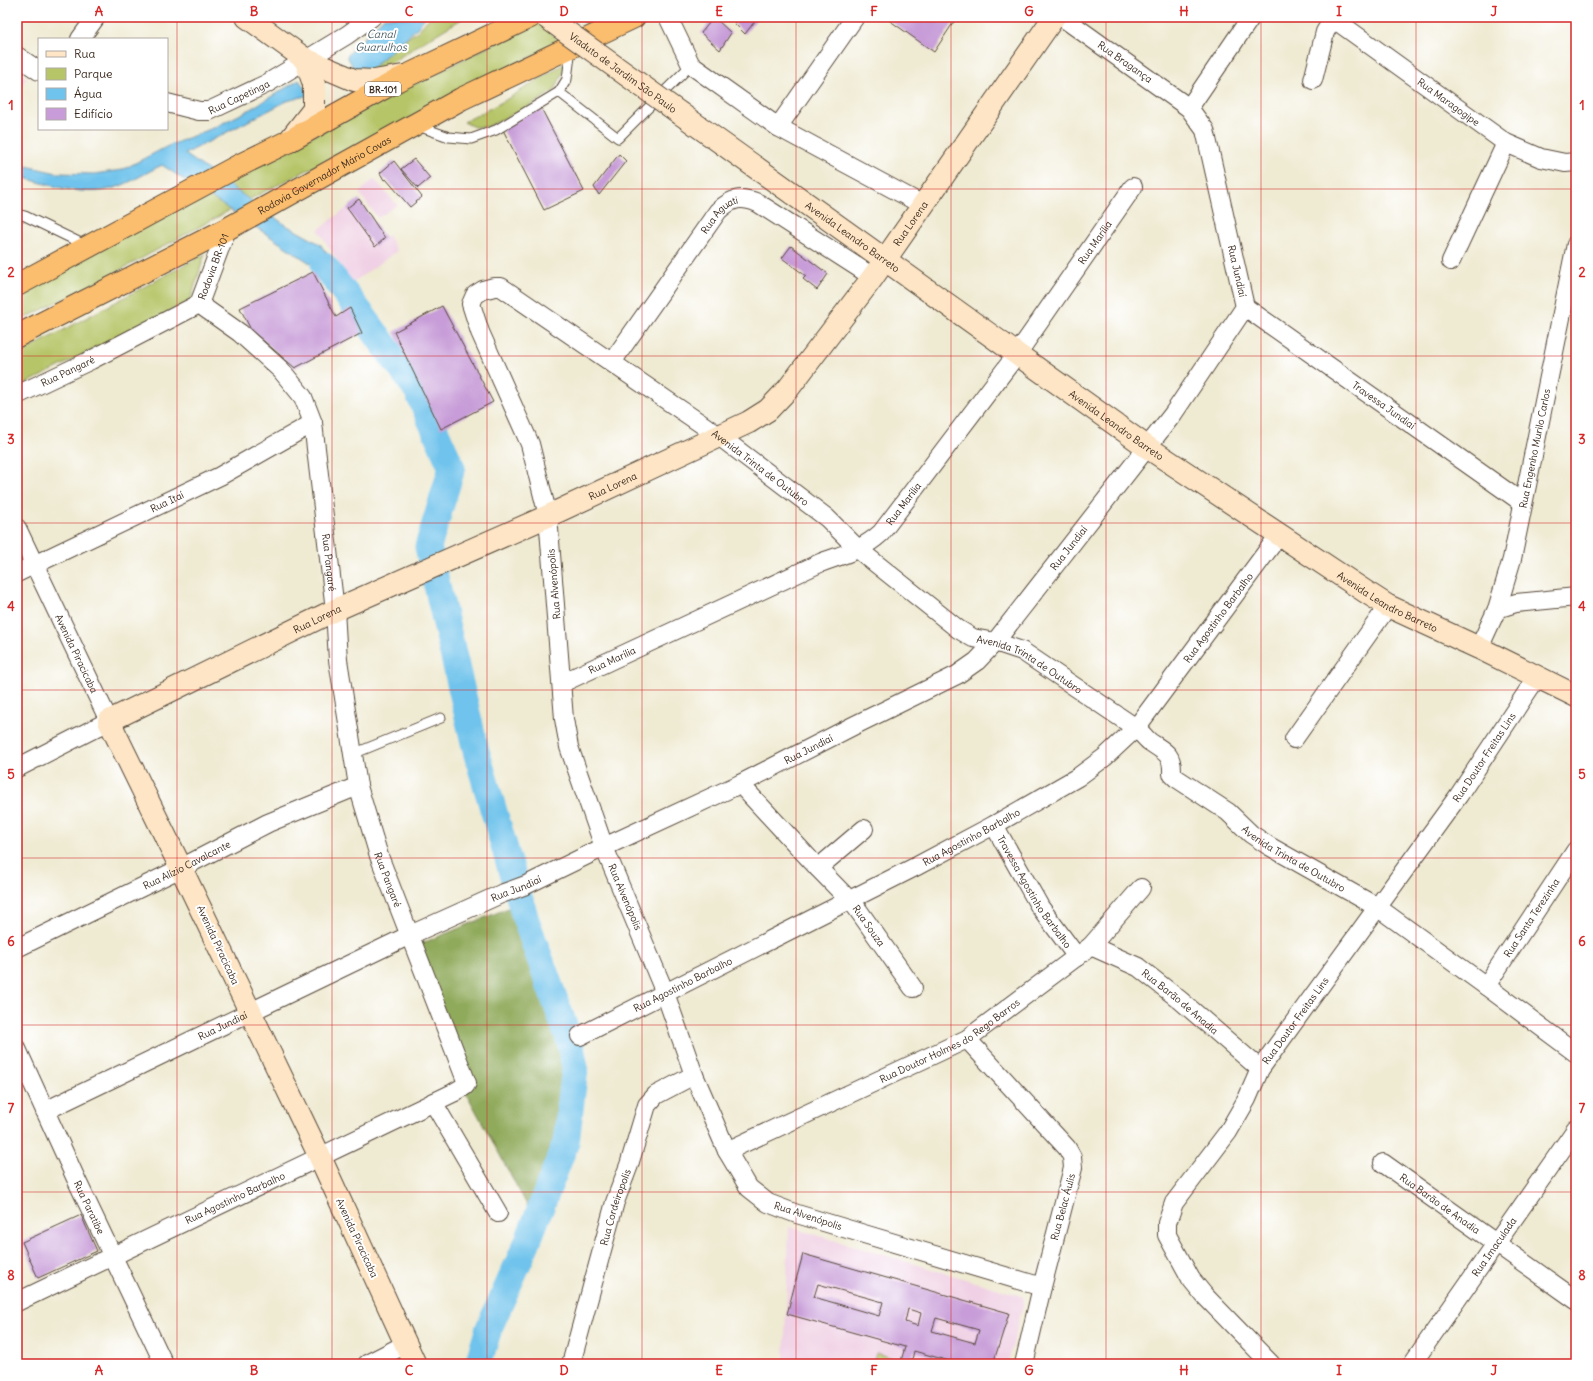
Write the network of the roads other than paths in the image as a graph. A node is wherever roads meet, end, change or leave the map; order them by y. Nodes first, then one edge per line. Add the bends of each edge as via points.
1 (96, 17) edge
2 (247, 17) edge
3 (372, 17) edge
4 (530, 17) edge
5 (546, 17) edge
6 (634, 17) edge
7 (668, 17) edge
8 (855, 17) edge
9 (1054, 17) edge
10 (1062, 17) edge
11 (1251, 17) edge
12 (1332, 18) edge
13 (81, 38) edge
14 (571, 47) junction
15 (17, 56) edge
16 (691, 65) junction
17 (38, 70) edge
18 (317, 71) junction
19 (412, 74) junction
20 (1313, 80) dead end
21 (559, 92) junction
22 (168, 103) edge
23 (1189, 108) junction
24 (681, 114) joint
25 (415, 125) junction
26 (778, 127) junction
27 (289, 141) junction
28 (1506, 142) junction
29 (1576, 162) edge
30 (1133, 187) dead end
31 (923, 205) junction
32 (17, 214) edge
33 (227, 229) junction
34 (1576, 244) edge
35 (89, 246) junction
36 (885, 258) junction
37 (1451, 261) dead end
38 (872, 276) junction
39 (17, 285) edge
40 (475, 295) joint
41 (199, 304) junction
42 (1245, 307) junction
43 (69, 310) junction
44 (17, 336) edge
45 (17, 344) edge
46 (1017, 354) junction
47 (612, 362) junction
48 (17, 395) edge
49 (313, 423) junction
50 (720, 436) junction
51 (1147, 447) junction
52 (1523, 503) junction
53 (548, 516) junction
54 (17, 528) edge
55 (1279, 535) junction
56 (859, 550) junction
57 (34, 565) junction
58 (17, 573) edge
59 (1576, 597) edge
60 (1388, 606) junction
61 (1497, 609) junction
62 (335, 610) junction
63 (995, 642) junction
64 (1479, 648) junction
65 (1537, 677) junction
66 (562, 683) junction
67 (1576, 696) edge
68 (441, 718) dead end
69 (109, 721) junction
70 (1136, 728) junction
71 (1294, 739) dead end
72 (353, 754) junction
73 (17, 768) edge
74 (740, 784) junction
75 (358, 786) junction
76 (994, 825) junction
77 (864, 829) dead end
78 (604, 846) junction
79 (1576, 850) edge
80 (181, 868) junction
81 (818, 868) junction
82 (1141, 888) dead end
83 (850, 900) junction
84 (1377, 907) junction
85 (410, 935) junction
86 (17, 948) edge
87 (1084, 952) junction
88 (1486, 986) junction
89 (913, 988) dead end
90 (666, 993) junction
91 (249, 1011) junction
92 (580, 1036) dead end
93 (967, 1039) junction
94 (17, 1048) edge
95 (1576, 1053) edge
96 (1260, 1069) junction
97 (694, 1075) junction
98 (453, 1093) joint
99 (433, 1102) junction
100 (45, 1111) junction
101 (1576, 1129) edge
102 (727, 1151) junction
103 (320, 1157) junction
104 (1383, 1163) dead end
105 (498, 1213) dead end
106 (1495, 1244) junction
107 (113, 1256) junction
108 (1042, 1287) junction
109 (1576, 1300) edge
110 (17, 1302) edge
111 (406, 1344) junction
112 (164, 1364) edge
113 (367, 1364) edge
114 (415, 1364) edge
115 (571, 1364) edge
116 (1024, 1364) edge
117 (1271, 1364) edge
118 (1412, 1364) edge

1 - 13 street
2 - 18 main road
3 - 18 street, Rua Capetinga via 347,35
4 - 19 highway, BR-101
5 - 24 main road, Viaduto de Jardim São Paulo, bridge
6 - 14 highway, Rodovia Governador Mário Covas
7 - 16 street
8 - 26 street
9 - 31 main road, Rua Lorena
10 - 23 street, Rua Bragança
11 - 23 street
12 - 20 street via 1325,32
12 - 28 street, Rua Maragogipe
14 - 21 lane via 567,79
14 - 25 highway, Rodovia Governador Mário Covas via 461,99
15 - 17 street
16 - 21 lane via 618,138
16 - 26 street
18 - 19 main road via 354,80 374,81
18 - 22 street, Rua Capetinga via 266,84 210,111
18 - 27 main road via 314,109
19 - 27 highway, BR-101
21 - 25 lane via 496,130 471,139 449,137
23 - 42 street, Rua Jundiaí via 1206,130
24 - 36 main road, Avenida Leandro Barreto
25 - 33 highway, Rodovia Governador Mário Covas
26 - 31 street
27 - 35 highway, BR-101
28 - 29 street, Rua Maragogipe via 1541,158 1566,163
28 - 37 street
30 - 46 street, Rua Marília
31 - 36 main road, Rua Lorena
32 - 35 lane
33 - 41 street, Rodovia BR-101
33 - 43 highway, Rodovia Governador Mário Covas
34 - 52 street, Rua Engenho Murilo Carlos
35 - 39 highway, BR-101
36 - 38 main road, Rua Lorena
36 - 46 main road, Avenida Leandro Barreto
38 - 47 street, Rua Aguati via 758,203 736,199 718,211
38 - 50 main road, Rua Lorena via 773,405 749,422
40 - 47 street, Avenida Trinta de Outubro via 483,290 501,287
40 - 53 street, Rua Alvenópolis via 471,304 473,312 530,444
41 - 48 street, Rua Pangaré
41 - 49 street, Rua Pangaré via 240,333 281,370 303,397
42 - 51 street, Rua Jundiaí via 1174,414
42 - 52 street, Travessa Jundiaí
43 - 44 highway, Rodovia Governador Mário Covas
43 - 45 highway
46 - 51 main road, Avenida Leandro Barreto
46 - 56 street, Rua Marília via 881,533
47 - 50 street, Avenida Trinta de Outubro
49 - 57 street, Rua Itaí via 220,476
49 - 62 street, Rua Pangaré
50 - 53 main road, Rua Lorena
50 - 56 street, Avenida Trinta de Outubro via 827,518
51 - 55 main road, Avenida Leandro Barreto
51 - 63 street, Rua Jundiaí
52 - 61 street, Rua Engenho Murilo Carlos via 1512,559
53 - 62 main road, Rua Lorena
53 - 66 street, Rua Alvenópolis
54 - 57 street, Avenida Piracicaba
55 - 60 main road, Avenida Leandro Barreto
55 - 70 street, Rua Agostinho Barbalho
56 - 63 street, Avenida Trinta de Outubro via 958,629 973,638
56 - 66 street, Rua Marília via 820,563
57 - 58 street, Rua Itaí
57 - 69 street, Avenida Piracicaba
59 - 61 street via 1516,603
60 - 64 main road, Avenida Leandro Barreto
60 - 71 street
61 - 64 street, Rua Engenho Murilo Carlos
62 - 69 main road, Rua Lorena
62 - 72 street, Rua Pangaré via 338,660
63 - 70 street, Avenida Trinta de Outubro via 1022,651
63 - 74 street, Rua Jundiaí via 957,675
64 - 65 main road, Avenida Leandro Barreto
65 - 67 main road, Avenida Leandro Barreto
65 - 84 street, Rua Doutor Freitas Lins via 1459,795
66 - 78 street, Rua Alvenópolis via 569,747
68 - 72 lane
69 - 73 street, Rua Lorena
69 - 80 main road, Avenida Piracicaba
70 - 76 street, Rua Agostinho Barbalho via 1105,757 1078,777
70 - 84 street, Avenida Trinta de Outubro via 1168,755 1173,765 1172,774 1176,778 1228,812 1251,834
72 - 75 street, Rua Pangaré
74 - 78 street, Rua Jundiaí
74 - 81 street, Rua Souza
75 - 80 street, Rua Alízio Cavalcante via 268,823
75 - 85 street, Rua Pangaré via 379,856
76 - 83 street, Rua Agostinho Barbalho
76 - 87 street, Travessa Agostinho Barbalho via 1040,907
77 - 81 street
78 - 85 street, Rua Jundiaí via 526,884
78 - 90 street, Rua Alvenópolis
79 - 88 street, Rua Santa Terezinha
80 - 86 street, Rua Alízio Cavalcante
80 - 91 main road, Avenida Piracicaba
81 - 83 street, Rua Souza
82 - 87 street, Rua Doutor Holmes do Rego Barros
83 - 89 street, Rua Souza
83 - 90 street, Rua Agostinho Barbalho
84 - 88 street, Avenida Trinta de Outubro
84 - 96 street, Rua Doutor Freitas Lins
85 - 91 street, Rua Jundiaí
85 - 98 street, Rua Pangaré via 466,1078 465,1086
87 - 93 street, Rua Doutor Holmes do Rego Barros
87 - 96 street, Rua Barão de Anadia via 1138,967
88 - 95 street, Avenida Trinta de Outubro
90 - 92 street, Rua Agostinho Barbalho
90 - 97 street, Rua Alvenópolis
91 - 100 street, Rua Jundiaí
91 - 103 main road, Avenida Piracicaba
93 - 102 street, Rua Doutor Holmes do Rego Barros
93 - 108 street, Rua Belac Áulis via 1072,1157 1073,1168
94 - 100 street, Rua Paratibe
96 - 117 street, Rua Doutor Freitas Lins via 1228,1132 1174,1203 1167,1223 1167,1235 1191,1279
97 - 102 street, Rua Alvenópolis
97 - 115 street, Rua Cordeiropolis via 656,1095 647,1106 615,1202
98 - 99 street, Rua Agostinho Barbalho
99 - 103 street, Rua Agostinho Barbalho
99 - 105 street
100 - 107 street, Rua Paratibe
101 - 106 street, Rua Imaculada
102 - 108 street, Rua Alvenópolis via 749,1188 768,1203 797,1214
103 - 107 street, Rua Agostinho Barbalho
103 - 111 main road, Avenida Piracicaba
104 - 106 street, Rua Barão de Anadia
106 - 109 street, Rua Barão de Anadia
106 - 118 street, Rua Imaculada
107 - 110 street, Rua Agostinho Barbalho
107 - 112 street, Rua Paratibe
108 - 116 street, Rua Belac Áulis
111 - 113 street
111 - 114 main road, Avenida Piracicaba

